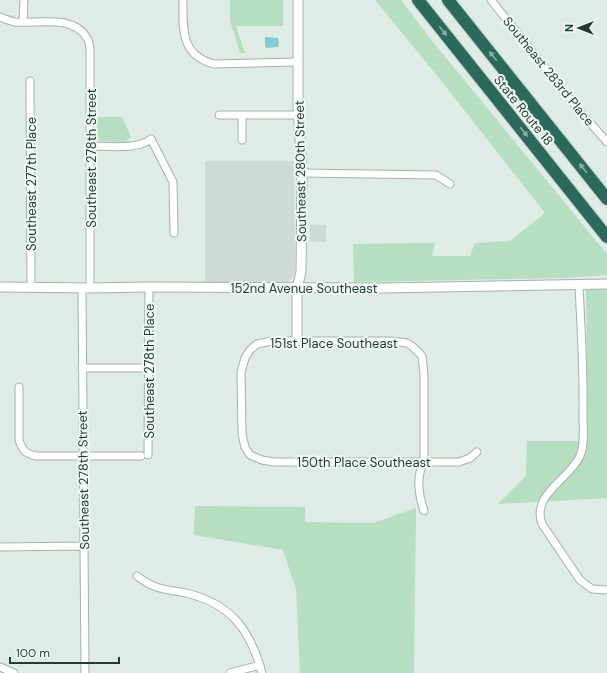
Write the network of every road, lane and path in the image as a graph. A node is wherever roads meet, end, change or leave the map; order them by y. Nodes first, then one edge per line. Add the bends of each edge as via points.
1 (24, 0) edge
2 (183, 0) edge
3 (298, 0) edge
4 (418, 0) edge
5 (448, 0) edge
6 (491, 0) edge
7 (0, 17) edge
8 (23, 22) junction
9 (298, 62) junction
10 (30, 81) dead end
11 (219, 115) dead end
12 (242, 115) junction
13 (299, 115) junction
14 (242, 140) dead end
15 (607, 142) edge
16 (91, 146) junction
17 (302, 173) junction
18 (450, 184) dead end
19 (607, 199) edge
20 (174, 233) dead end
21 (607, 237) edge
22 (607, 284) edge
23 (579, 285) junction
24 (0, 287) edge
25 (31, 287) junction
26 (149, 287) junction
27 (86, 288) junction
28 (297, 288) junction
29 (297, 341) junction
30 (82, 368) junction
31 (143, 368) dead end
32 (19, 387) dead end
33 (477, 452) dead end
34 (250, 454) joint
35 (83, 456) junction
36 (424, 462) junction
37 (424, 511) dead end
38 (84, 546) junction
39 (0, 547) edge
40 (137, 576) dead end
41 (607, 590) edge
42 (260, 665) junction
43 (0, 667) edge
44 (14, 673) edge
45 (85, 673) edge
46 (230, 673) edge
47 (262, 673) edge

1 - 8 street
2 - 9 street via 184,36 198,58 214,64
3 - 9 street, Southeast 280th Street
4 -> 21 highway, State Route 18
19 -> 5 highway, State Route 18
6 - 15 street, Southeast 283rd Place
7 - 8 street
8 - 16 street, Southeast 278th Street via 60,22 73,25 88,39
9 - 13 street, Southeast 280th Street
10 - 25 street, Southeast 277th Place
11 - 12 street
12 - 13 street
12 - 14 street
13 - 17 street, Southeast 280th Street
16 - 20 street via 136,146 145,144 150,139 173,182
16 - 27 street, Southeast 278th Street
17 - 18 street via 436,175
17 - 28 street, Southeast 280th Street via 301,272
22 - 23 street, 152nd Avenue Southeast
23 - 28 street, 152nd Avenue Southeast
23 - 41 street via 584,388 583,437 580,455 573,467 550,490 540,519 580,580 592,589
24 - 25 street, 152nd Avenue Southeast
25 - 27 street, 152nd Avenue Southeast
26 - 27 street, 152nd Avenue Southeast
26 - 28 street, 152nd Avenue Southeast
26 - 35 street, Southeast 278th Place via 145,455
27 - 30 street, Southeast 278th Street
28 - 29 street, Southeast 280th Street
29 - 34 street, 151st Place Southeast via 257,344 245,358 241,372 242,434 245,447
29 - 36 street, 151st Place Southeast via 392,341 407,344 417,350 422,356 424,375
30 - 31 street
30 - 35 street, Southeast 278th Street
32 - 35 street via 19,440 24,450 36,456
33 - 36 street, 150th Place Southeast via 463,461
34 - 36 street, 150th Place Southeast via 274,462
35 - 38 street, Southeast 278th Street
36 - 37 street via 420,470 421,502
38 - 39 street
38 - 45 street, Southeast 278th Street
40 - 42 street via 148,585 195,596 216,604 234,616 243,627
42 - 46 street
42 - 47 street
43 - 44 street

